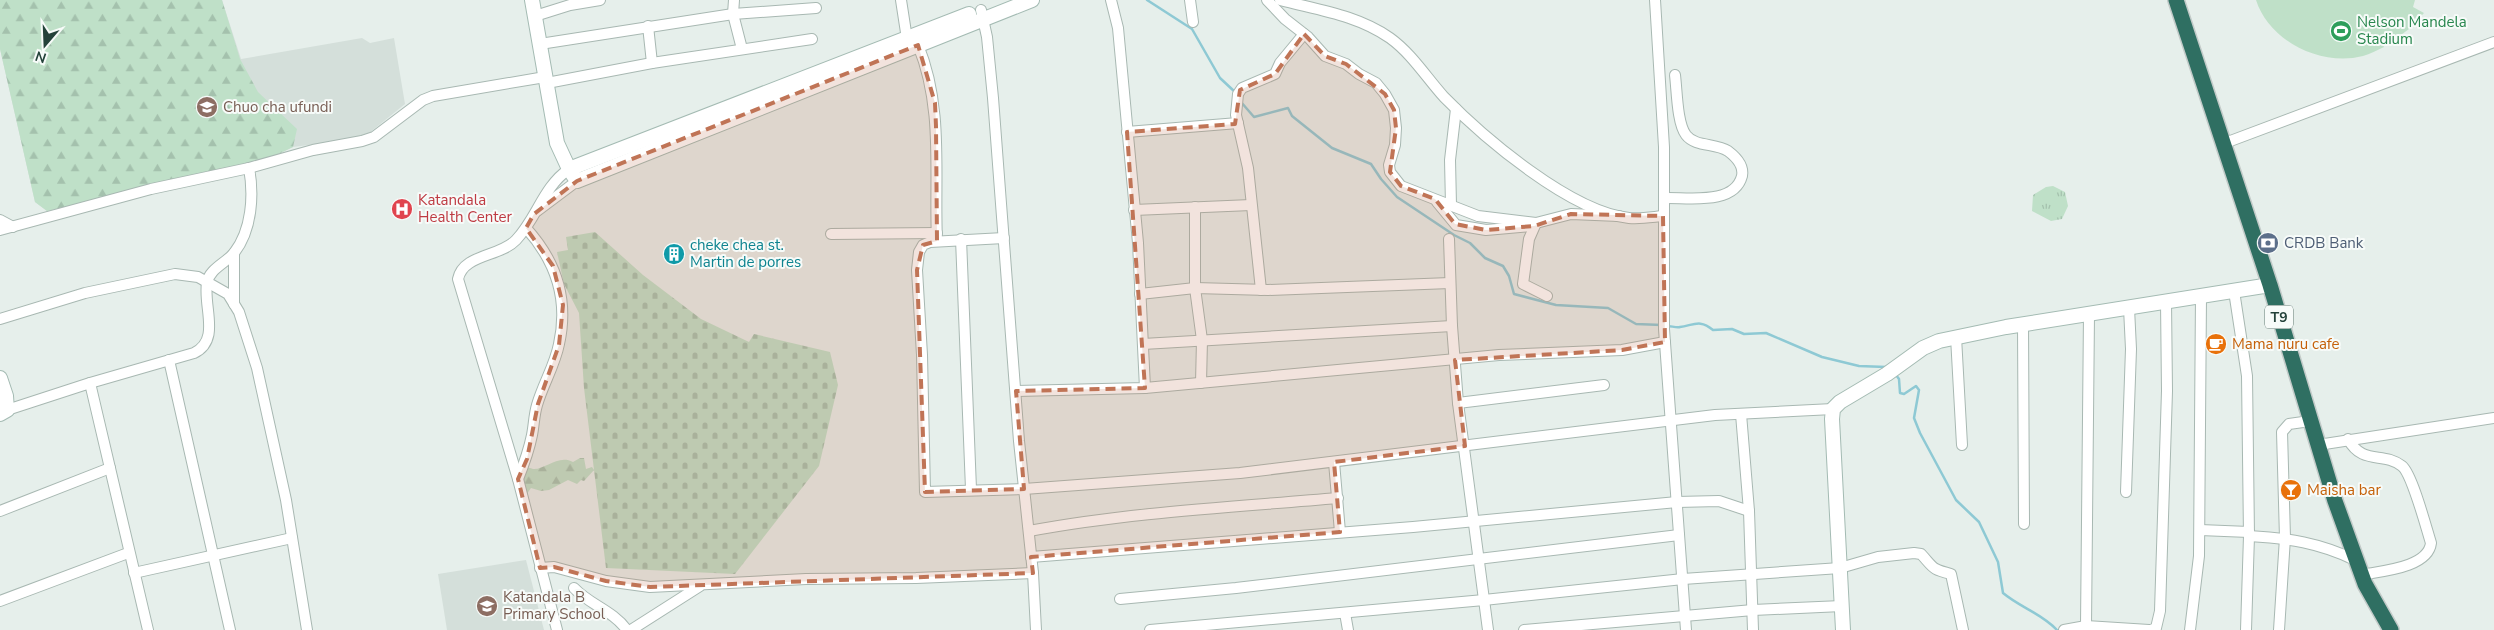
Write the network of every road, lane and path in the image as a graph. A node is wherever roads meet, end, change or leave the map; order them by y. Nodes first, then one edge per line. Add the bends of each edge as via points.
1 (532, 0) edge
2 (600, 0) edge
3 (734, 0) edge
4 (901, 0) edge
5 (1006, 0) edge
6 (1032, 0) edge
7 (1111, 0) edge
8 (1190, 0) edge
9 (1267, 0) edge
10 (1280, 0) edge
11 (1655, 0) edge
12 (2176, 0) edge
13 (816, 8) dead end
14 (733, 14) junction
15 (982, 14) junction
16 (535, 16) junction
17 (1193, 22) dead end
18 (648, 26) junction
19 (1304, 34) junction
20 (812, 39) dead end
21 (912, 42) junction
22 (2494, 42) edge
23 (540, 44) junction
24 (742, 49) junction
25 (652, 63) junction
26 (1675, 76) dead end
27 (546, 80) junction
28 (1456, 109) junction
29 (1238, 123) junction
30 (1127, 132) junction
31 (2225, 143) junction
32 (250, 168) junction
33 (568, 169) junction
34 (577, 181) junction
35 (1664, 198) junction
36 (1435, 199) junction
37 (1251, 205) junction
38 (1450, 205) junction
39 (1195, 208) junction
40 (1134, 210) junction
41 (534, 214) junction
42 (1619, 216) junction
43 (1664, 216) junction
44 (0, 220) edge
45 (1535, 224) junction
46 (13, 227) junction
47 (526, 228) junction
48 (0, 230) edge
49 (831, 234) dead end
50 (937, 237) junction
51 (1004, 238) junction
52 (961, 239) junction
53 (1449, 239) dead end
54 (234, 253) junction
55 (207, 282) junction
56 (1450, 283) junction
57 (2270, 286) junction
58 (1195, 288) junction
59 (1261, 290) junction
60 (2234, 291) junction
61 (1140, 294) junction
62 (1547, 296) dead end
63 (2202, 296) junction
64 (2166, 302) junction
65 (234, 304) junction
66 (2129, 308) junction
67 (2089, 314) junction
68 (0, 319) edge
69 (2022, 324) junction
70 (1452, 326) junction
71 (1956, 337) junction
72 (1202, 340) junction
73 (1665, 342) junction
74 (1143, 344) junction
75 (169, 360) junction
76 (1455, 360) junction
77 (0, 378) edge
78 (90, 383) junction
79 (1201, 383) junction
80 (1604, 384) dead end
81 (1145, 388) junction
82 (1016, 391) junction
83 (1458, 404) junction
84 (1832, 409) junction
85 (3, 412) edge
86 (1741, 414) junction
87 (2494, 418) edge
88 (1671, 421) junction
89 (2310, 421) junction
90 (2348, 439) junction
91 (1962, 445) dead end
92 (2318, 445) junction
93 (1465, 446) junction
94 (1334, 462) junction
95 (110, 468) junction
96 (518, 478) junction
97 (971, 489) junction
98 (1024, 489) junction
99 (2126, 492) dead end
100 (1338, 498) junction
101 (1677, 502) junction
102 (0, 511) edge
103 (1749, 511) junction
104 (1475, 520) junction
105 (2024, 524) dead end
106 (2200, 530) junction
107 (1029, 531) junction
108 (1340, 532) junction
109 (2249, 534) junction
110 (1680, 536) junction
111 (292, 538) junction
112 (2285, 538) junction
113 (128, 553) junction
114 (212, 556) junction
115 (1031, 557) junction
116 (1479, 558) junction
117 (2355, 560) junction
118 (540, 568) junction
119 (1840, 568) junction
120 (134, 573) junction
121 (1752, 573) junction
122 (1033, 574) junction
123 (2361, 575) junction
124 (1683, 579) junction
125 (701, 585) junction
126 (574, 588) dead end
127 (1120, 599) dead end
128 (1484, 600) junction
129 (0, 601) edge
130 (1842, 606) junction
131 (1753, 610) junction
132 (1345, 613) junction
133 (1686, 616) junction
134 (2086, 626) junction
135 (2068, 629) edge
136 (148, 630) edge
137 (230, 630) edge
138 (307, 630) edge
139 (557, 630) edge
140 (629, 630) edge
141 (1036, 630) edge
142 (1150, 630) edge
143 (1348, 630) edge
144 (1488, 630) edge
145 (1524, 630) edge
146 (1686, 630) edge
147 (1753, 630) edge
148 (1843, 630) edge
149 (1963, 630) edge
150 (2150, 630) edge
151 (2190, 630) edge
152 (2246, 630) edge
153 (2280, 630) edge
154 (2390, 630) edge

1 - 16 street
2 - 16 street
3 - 14 street
4 - 21 street
5 - 15 street
6 - 15 street
7 - 30 street via 1118,28
8 - 17 street
9 - 19 street
10 - 28 street via 1371,26 1413,59
11 - 35 street
12 - 31 highway, T9
13 - 14 street
14 - 18 street
14 - 24 street
15 - 21 street
15 - 51 street via 993,98
16 - 23 street
18 - 23 street
18 - 25 street
19 - 29 street via 1275,74 1240,90 1236,102
19 - 36 street via 1325,56 1346,64 1376,83 1385,94 1394,110 1396,128 1390,172 1401,186
20 - 24 street
21 - 33 street
21 - 34 street
21 - 50 street via 927,69 935,103
22 - 31 street
23 - 27 street
24 - 25 street
25 - 27 street
26 - 35 street via 1686,134 1697,142 1729,152 1743,172 1737,187 1727,195
27 - 32 street via 433,96 374,137
27 - 33 street via 557,143
28 - 38 street via 1450,160
28 - 42 street via 1532,174
29 - 30 street
29 - 37 street via 1248,168
30 - 40 street
31 - 57 highway, T9
32 - 46 street via 151,189
32 - 54 street via 251,208
33 - 34 street
33 - 41 street via 551,186
34 - 41 street
35 - 43 street
36 - 38 street
36 - 45 street via 1456,225 1486,230
37 - 39 street
37 - 59 street
38 - 45 street via 1478,216
39 - 40 street
39 - 58 street
40 - 61 street
41 - 47 street
42 - 43 street
42 - 45 street via 1571,214
43 - 73 street
44 - 46 street
45 - 62 street via 1529,239 1523,284
46 - 48 street
47 - 96 street via 553,266 561,290 563,319 559,345 538,404 527,459
47 - 96 street via 508,247 467,264 458,279
49 - 50 street
50 - 52 street
50 - 97 street via 923,245 917,270 925,492
51 - 52 street
51 - 82 street
52 - 97 street
53 - 56 street
54 - 55 street
54 - 65 street
55 - 65 street via 228,294
55 - 68 street via 188,274 154,277 85,293
55 - 75 street via 210,332 207,343 194,352
56 - 59 street
56 - 70 street
57 - 60 street
57 - 89 highway, T9
58 - 59 street
58 - 61 street
58 - 72 street
60 - 63 street
60 - 109 street via 2247,376
61 - 74 street
63 - 64 street
63 - 106 street
64 - 66 street
64 - 150 street via 2168,391 2160,611 2156,628
65 - 111 street via 258,368
66 - 67 street
66 - 99 street
67 - 69 street
67 - 134 street
69 - 71 street
69 - 105 street
70 - 72 street
70 - 76 street
71 - 84 street via 1923,348
71 - 91 street
72 - 74 street
72 - 79 street
73 - 76 street via 1622,350
73 - 88 street
74 - 81 street
75 - 78 street
75 - 114 street
76 - 79 street
76 - 83 street
77 - 85 street via 6,396
78 - 85 street
78 - 95 street
79 - 81 street
80 - 83 street
81 - 82 street
82 - 98 street
83 - 93 street
84 - 86 street
84 - 119 street
86 - 88 street
86 - 103 street
87 - 90 street
88 - 93 street
88 - 101 street
89 - 92 highway, T9
89 - 112 street via 2289,424 2282,432
90 - 92 street
90 - 123 street via 2358,453 2394,462 2406,470 2431,543 2430,551 2410,564
92 - 117 highway, T9
93 - 94 street
93 - 104 street
94 - 98 street via 1240,473
94 - 100 street
95 - 102 street
95 - 113 street
96 - 118 street
97 - 98 street
98 - 107 street
100 - 107 street via 1204,509
100 - 108 street
101 - 103 street via 1719,501
101 - 104 street
101 - 110 street
103 - 121 street
104 - 108 street
104 - 116 street
106 - 109 street
106 - 151 street
107 - 115 street
108 - 115 street
109 - 112 street
109 - 152 street
110 - 116 street
110 - 124 street
111 - 114 street
111 - 138 street
112 - 117 street via 2325,547
112 - 153 street
113 - 120 street
113 - 129 street
114 - 120 street
114 - 137 street
115 - 122 street
116 - 127 street
116 - 128 street
117 - 123 highway, T9
118 - 125 street via 568,569 594,579 642,586
118 - 139 street
119 - 121 street
119 - 130 street
119 - 149 street via 1878,557 1921,554 1936,571 1951,574
120 - 136 street
121 - 124 street
121 - 131 street
122 - 125 street via 806,579
122 - 141 street
123 - 154 highway, T9
124 - 128 street
124 - 133 street
125 - 140 street
126 - 140 street
128 - 132 street
128 - 144 street
130 - 131 street
130 - 148 street
131 - 133 street
131 - 147 street
132 - 142 street
132 - 143 street
133 - 145 street
133 - 146 street
134 - 135 street
134 - 150 street

